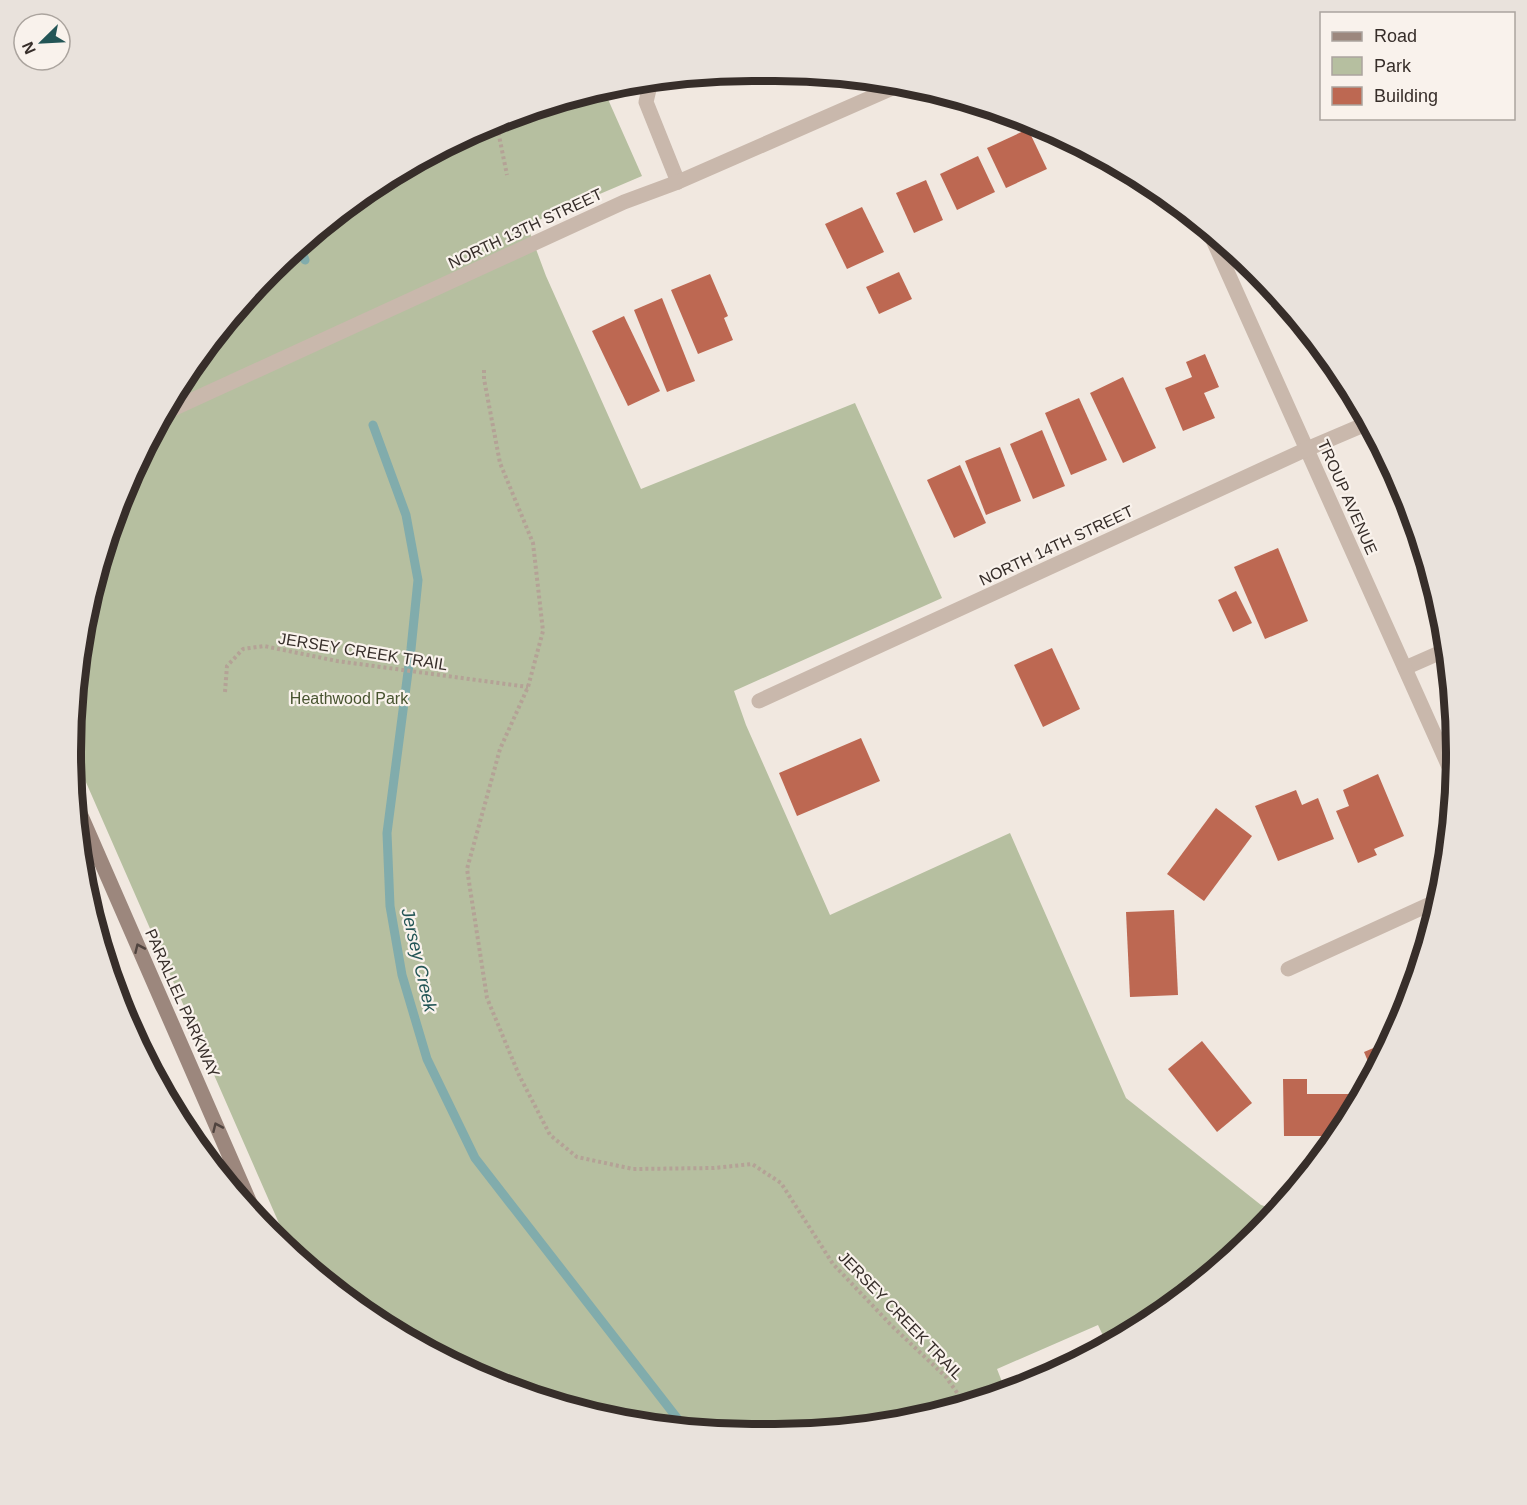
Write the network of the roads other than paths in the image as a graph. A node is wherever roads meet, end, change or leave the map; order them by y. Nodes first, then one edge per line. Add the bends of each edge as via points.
1 (649, 90) edge
2 (886, 91) edge
3 (678, 182) junction
4 (1219, 249) edge
5 (177, 407) edge
6 (1361, 426) edge
7 (1307, 449) junction
8 (1438, 653) edge
9 (1405, 668) junction
10 (759, 701) dead end
11 (1446, 760) edge
12 (85, 826) edge
13 (1428, 905) edge
14 (1288, 969) dead end
15 (245, 1191) edge

1 - 3 street via 646,102
2 - 3 street, NORTH 13TH STREET
3 - 5 street, NORTH 13TH STREET via 624,202
4 - 7 street, TROUP AVENUE
6 - 7 street, NORTH 14TH STREET
7 - 9 street, TROUP AVENUE
7 - 10 street, NORTH 14TH STREET
8 - 9 street
9 - 11 street, TROUP AVENUE
15 -> 12 main road, PARALLEL PARKWAY
13 - 14 street

